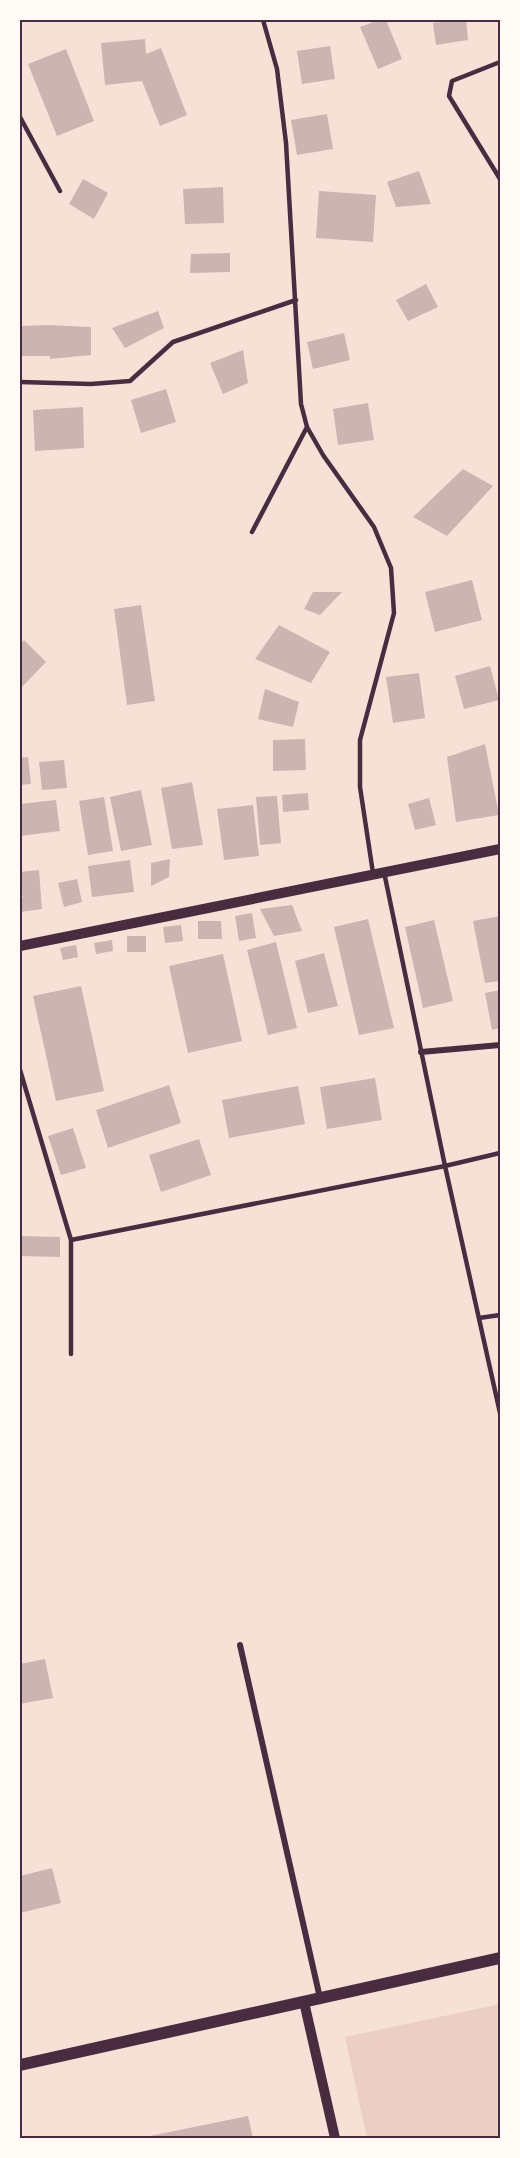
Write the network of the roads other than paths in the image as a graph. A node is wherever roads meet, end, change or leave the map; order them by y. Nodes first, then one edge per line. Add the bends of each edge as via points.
1 (263, 20) edge
2 (501, 62) edge
3 (20, 117) edge
4 (501, 179) edge
5 (60, 191) dead end
6 (296, 300) junction
7 (20, 382) edge
8 (307, 428) junction
9 (252, 532) dead end
10 (501, 849) edge
11 (379, 873) junction
12 (20, 946) edge
13 (501, 1045) edge
14 (421, 1052) junction
15 (20, 1070) edge
16 (501, 1153) edge
17 (445, 1166) junction
18 (71, 1240) junction
19 (501, 1315) edge
20 (479, 1318) junction
21 (71, 1354) dead end
22 (501, 1413) edge
23 (240, 1645) dead end
24 (501, 1958) edge
25 (320, 1999) junction
26 (304, 2002) junction
27 (20, 2065) edge
28 (335, 2139) edge

1 - 6 lane via 277,69 286,143
2 - 4 lane via 452,81 449,96
3 - 5 lane
6 - 7 lane via 173,342 130,381
6 - 8 lane via 301,404
8 - 9 lane
8 - 11 lane via 374,527 391,568 394,613 360,740 360,787
10 - 11 street
11 - 12 street
11 - 14 lane
13 - 14 street
14 - 17 lane
15 - 18 lane
16 - 17 lane
17 - 18 lane
17 - 20 lane
18 - 21 lane
19 - 20 lane
20 - 22 lane
23 - 25 street
24 - 25 main road
25 - 26 main road
26 - 27 main road
26 - 28 street

